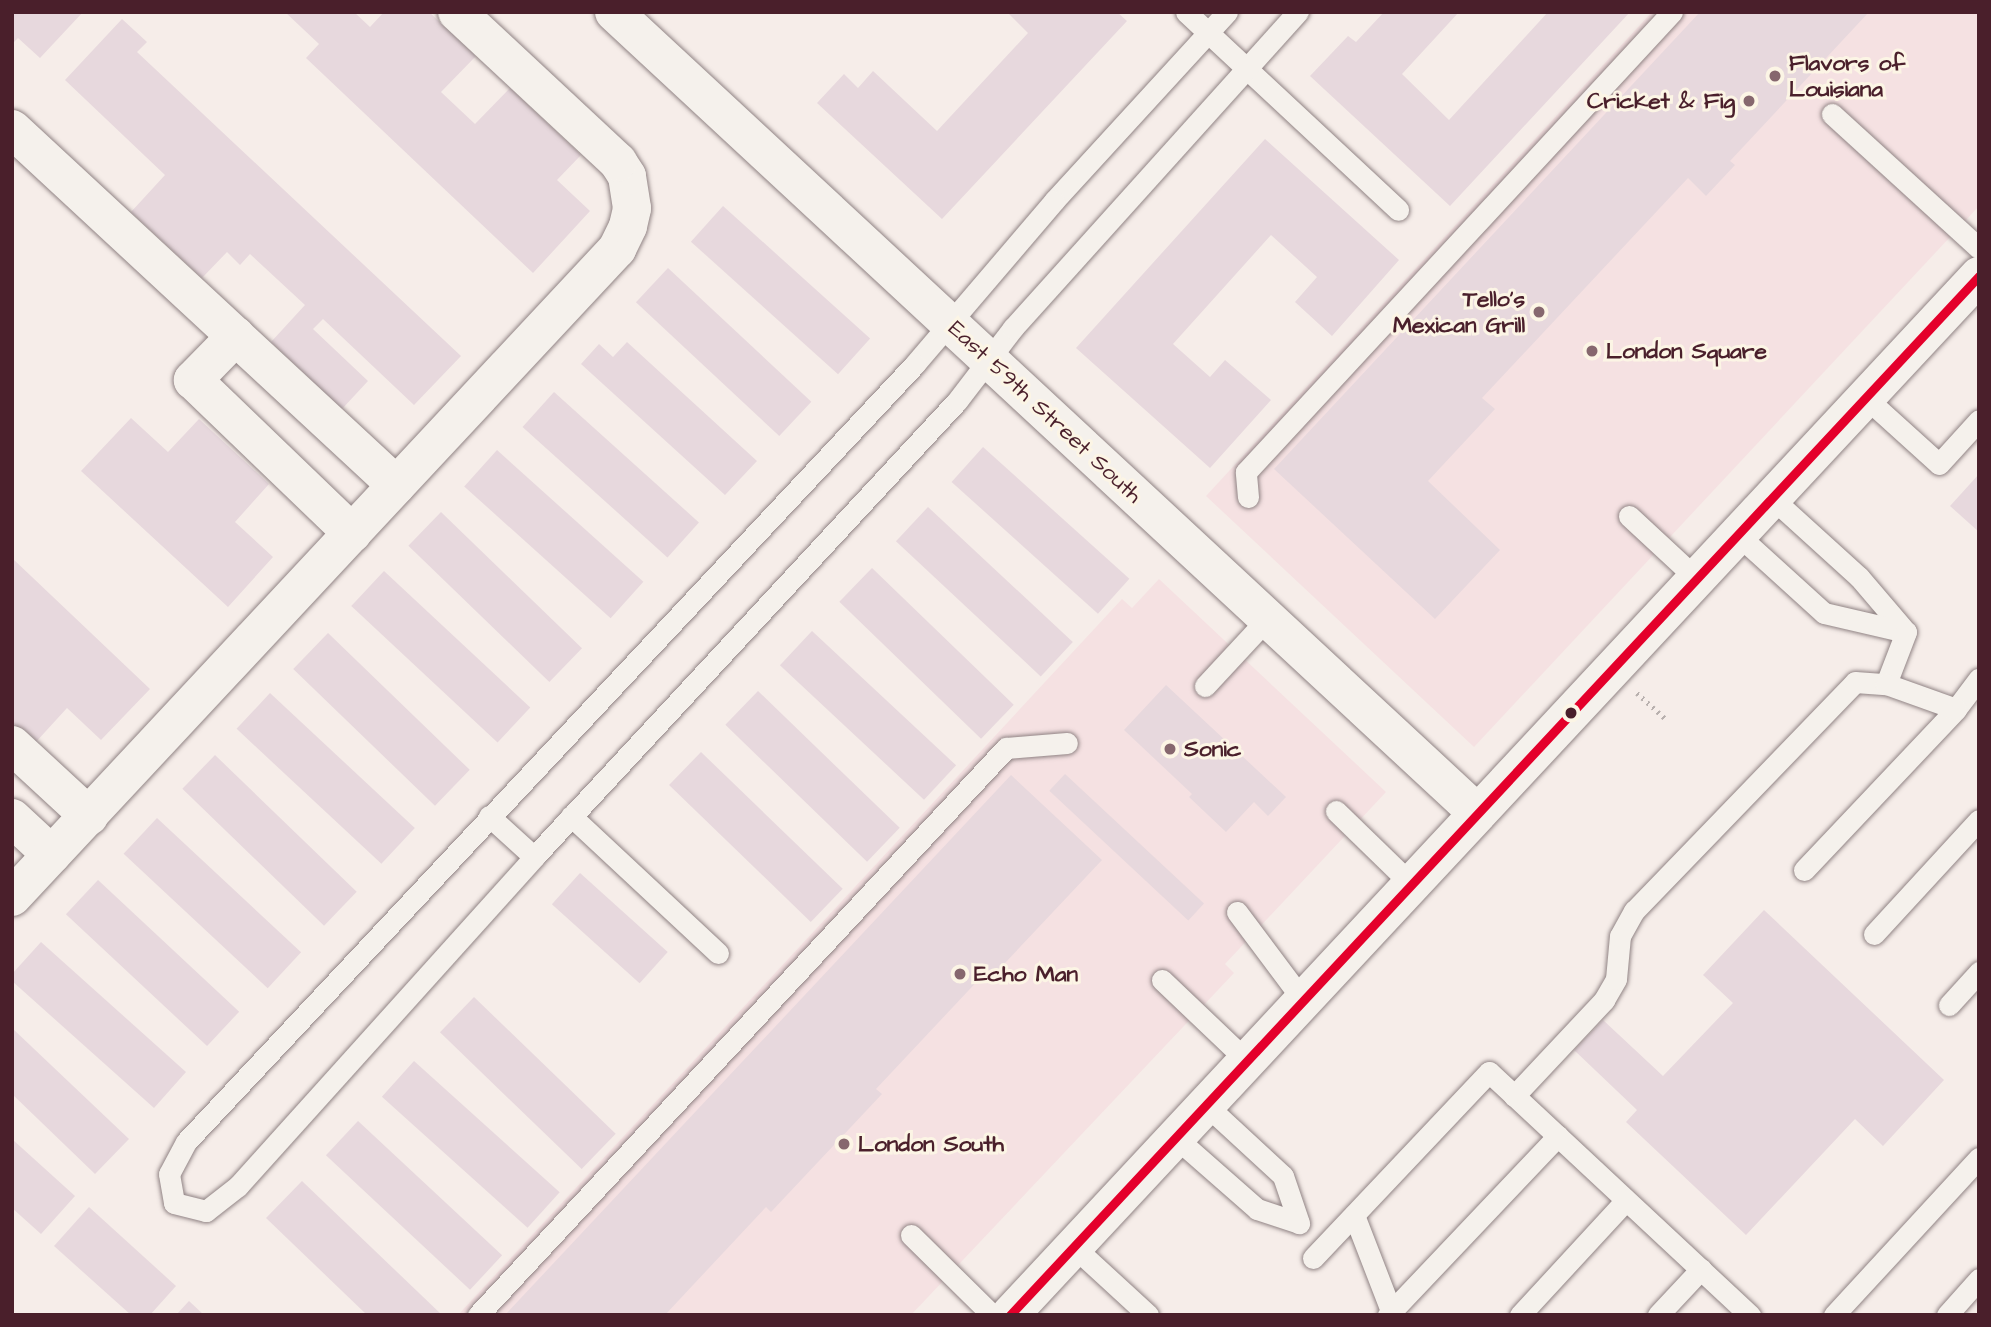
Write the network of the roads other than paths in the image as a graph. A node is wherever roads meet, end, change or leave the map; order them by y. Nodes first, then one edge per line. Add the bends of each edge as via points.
1 (457, 12) edge
2 (614, 12) edge
3 (1186, 12) edge
4 (1227, 12) edge
5 (1298, 12) edge
6 (1672, 12) edge
7 (1208, 33) junction
8 (1247, 69) junction
9 (1832, 114) dead end
10 (12, 129) edge
11 (1398, 210) dead end
12 (1979, 248) edge
13 (1979, 276) edge
14 (949, 323) junction
15 (236, 336) junction
16 (989, 360) junction
17 (1866, 398) junction
18 (1979, 420) edge
19 (396, 485) junction
20 (1248, 498) dead end
21 (1773, 499) junction
22 (1629, 516) dead end
23 (352, 533) junction
24 (1738, 536) junction
25 (1697, 579) junction
26 (1268, 618) junction
27 (1906, 632) junction
28 (1979, 680) edge
29 (1886, 684) junction
30 (1205, 686) dead end
31 (1956, 709) junction
32 (1067, 743) dead end
33 (12, 745) edge
34 (1336, 811) dead end
35 (1476, 811) junction
36 (89, 816) junction
37 (489, 816) junction
38 (571, 817) junction
39 (12, 818) edge
40 (1979, 820) edge
41 (52, 855) junction
42 (534, 857) junction
43 (1804, 870) dead end
44 (1410, 883) junction
45 (12, 897) edge
46 (1237, 912) dead end
47 (1874, 934) dead end
48 (718, 953) dead end
49 (1979, 972) edge
50 (1162, 980) dead end
51 (1303, 999) junction
52 (1949, 1005) dead end
53 (1246, 1060) junction
54 (1514, 1096) junction
55 (1205, 1104) junction
56 (1558, 1136) junction
57 (1175, 1137) junction
58 (1979, 1158) edge
59 (1626, 1200) junction
60 (1354, 1215) junction
61 (911, 1235) dead end
62 (1073, 1246) junction
63 (1313, 1258) dead end
64 (1701, 1269) junction
65 (1979, 1279) edge
66 (1390, 1313) edge
67 (478, 1315) edge
68 (992, 1315) edge
69 (1010, 1315) edge
70 (1148, 1315) edge
71 (1520, 1315) edge
72 (1658, 1315) edge
73 (1750, 1315) edge
74 (1833, 1315) edge
75 (1947, 1315) edge

1 - 19 street via 618,162 627,176 632,208 617,249
2 - 14 street, East 59th Street South
3 - 7 lane
4 - 7 lane
5 - 8 lane
6 - 20 lane via 1246,472
7 - 8 lane
7 - 14 lane
8 - 11 lane
8 - 16 lane
9 - 12 lane
10 - 15 street
13 - 17 street
14 - 16 street, East 59th Street South
14 - 37 lane
15 - 19 street
15 - 23 street via 193,380
16 - 26 street, East 59th Street South
16 - 38 lane via 942,418
17 - 18 lane via 1939,464
17 - 21 street
19 - 23 street
21 - 24 street
21 - 27 lane via 1859,578
22 - 25 lane
23 - 36 street
24 - 25 street
24 - 27 lane via 1824,613
25 - 35 street
26 - 30 lane
26 - 35 street, East 59th Street South
27 - 29 lane
28 - 31 lane
29 - 31 lane
29 - 54 lane via 1855,682 1634,911 1620,936 1616,979 1604,1000
31 - 43 lane
32 - 67 lane via 1006,748
33 - 36 street
34 - 44 lane
35 - 44 street
36 - 41 street
37 - 42 lane
37 - 42 lane via 186,1142 169,1174 174,1203 206,1211 238,1186
38 - 42 lane
38 - 48 lane
39 - 41 street
40 - 47 lane
41 - 45 street
44 - 51 street
46 - 51 lane
49 - 52 lane
50 - 53 lane
51 - 53 street
53 - 55 street
54 - 56 lane
54 - 60 lane via 1489,1072
55 - 57 street
55 - 57 lane via 1283,1176 1298,1223 1257,1209
56 - 59 lane
56 - 66 lane
57 - 62 street
58 - 74 lane
59 - 64 lane
59 - 71 lane
60 - 63 lane
60 - 66 lane
61 - 68 lane
62 - 69 street
62 - 70 lane
64 - 72 lane
64 - 73 lane
65 - 75 lane

